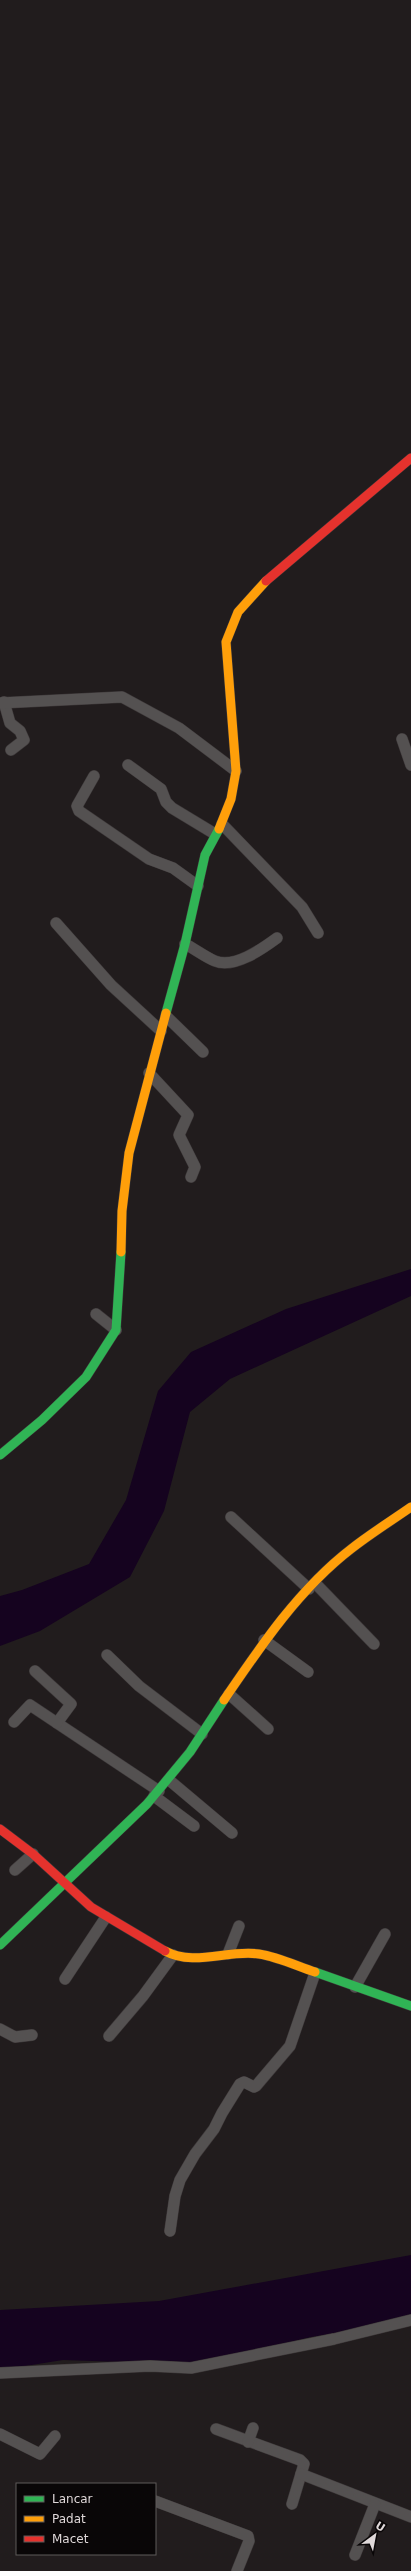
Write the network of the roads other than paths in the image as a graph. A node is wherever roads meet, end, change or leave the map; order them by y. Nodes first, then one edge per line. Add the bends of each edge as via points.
1 (408, 463) edge
2 (2, 703) edge
3 (402, 739) dead end
4 (11, 750) dead end
5 (128, 765) dead end
6 (411, 765) edge
7 (236, 771) junction
8 (94, 776) dead end
9 (222, 824) junction
10 (215, 834) junction
11 (198, 886) junction
12 (56, 923) dead end
13 (318, 933) dead end
14 (277, 938) dead end
15 (185, 944) junction
16 (166, 1016) junction
17 (161, 1031) junction
18 (203, 1052) dead end
19 (149, 1073) junction
20 (191, 1177) dead end
21 (96, 1314) dead end
22 (116, 1330) junction
23 (0, 1455) edge
24 (411, 1507) edge
25 (231, 1517) dead end
26 (312, 1586) junction
27 (264, 1640) junction
28 (374, 1644) dead end
29 (107, 1654) dead end
30 (35, 1671) dead end
31 (308, 1672) dead end
32 (229, 1694) junction
33 (14, 1722) dead end
34 (57, 1723) junction
35 (268, 1729) dead end
36 (202, 1734) junction
37 (169, 1780) junction
38 (157, 1794) junction
39 (194, 1826) dead end
40 (0, 1829) edge
41 (232, 1833) dead end
42 (33, 1854) junction
43 (15, 1870) dead end
44 (64, 1883) junction
45 (106, 1917) junction
46 (239, 1926) dead end
47 (385, 1934) dead end
48 (0, 1946) edge
49 (228, 1954) junction
50 (173, 1955) junction
51 (315, 1973) junction
52 (65, 1979) dead end
53 (355, 1987) junction
54 (411, 2006) edge
55 (0, 2029) edge
56 (32, 2035) dead end
57 (109, 2036) dead end
58 (170, 2231) dead end
59 (411, 2320) edge
60 (0, 2373) edge
61 (253, 2428) dead end
62 (216, 2429) dead end
63 (0, 2434) edge
64 (55, 2436) dead end
65 (248, 2442) junction
66 (301, 2474) junction
67 (156, 2501) edge
68 (292, 2504) dead end
69 (375, 2504) junction
70 (411, 2517) edge
71 (355, 2555) dead end
72 (237, 2571) edge

1 - 7 street via 275,573 238,612 226,642
2 - 4 street via 10,723 20,731 24,740
2 - 7 street via 122,698 179,728
3 - 6 street
5 - 10 street via 161,789 166,802 172,808
7 - 9 street via 231,799
8 - 11 street via 77,806 79,811 149,859 173,868
9 - 10 street
9 - 13 street via 302,907
10 - 11 street via 205,855
11 - 15 street
12 - 17 street via 111,985
14 - 15 street via 253,953 227,963 215,962
15 - 16 street
16 - 17 street
16 - 18 street
17 - 19 street
19 - 20 street via 188,1115 179,1135 195,1167
19 - 22 street via 129,1153 122,1218
21 - 22 street
22 - 23 street via 86,1377 42,1420
24 - 26 street via 350,1549
25 - 26 street
26 - 27 street
26 - 28 street
27 - 31 street
27 - 32 street
29 - 36 street via 139,1686
30 - 34 street via 71,1704
32 - 35 street
32 - 36 street
33 - 34 street via 30,1705
34 - 38 street
36 - 37 street
37 - 38 street
37 - 41 street
38 - 39 street
38 - 44 street
40 - 42 street
42 - 43 street
42 - 44 street
44 - 45 street
44 - 48 street
45 - 50 street
45 - 52 street
46 - 49 street
47 - 53 street
49 - 50 street via 196,1958
49 - 51 street via 258,1954
50 - 57 street
51 - 53 street
51 - 58 street via 290,2046 256,2086 244,2082 240,2084 214,2130 195,2154 180,2180
53 - 54 street
55 - 56 street via 15,2037
59 - 60 street via 334,2339 191,2368 150,2366
61 - 65 street
62 - 65 street
63 - 64 street via 40,2454
65 - 66 street via 300,2460 304,2464
66 - 68 street
66 - 69 street
67 - 72 street via 248,2536 249,2541
69 - 70 street
69 - 71 street

